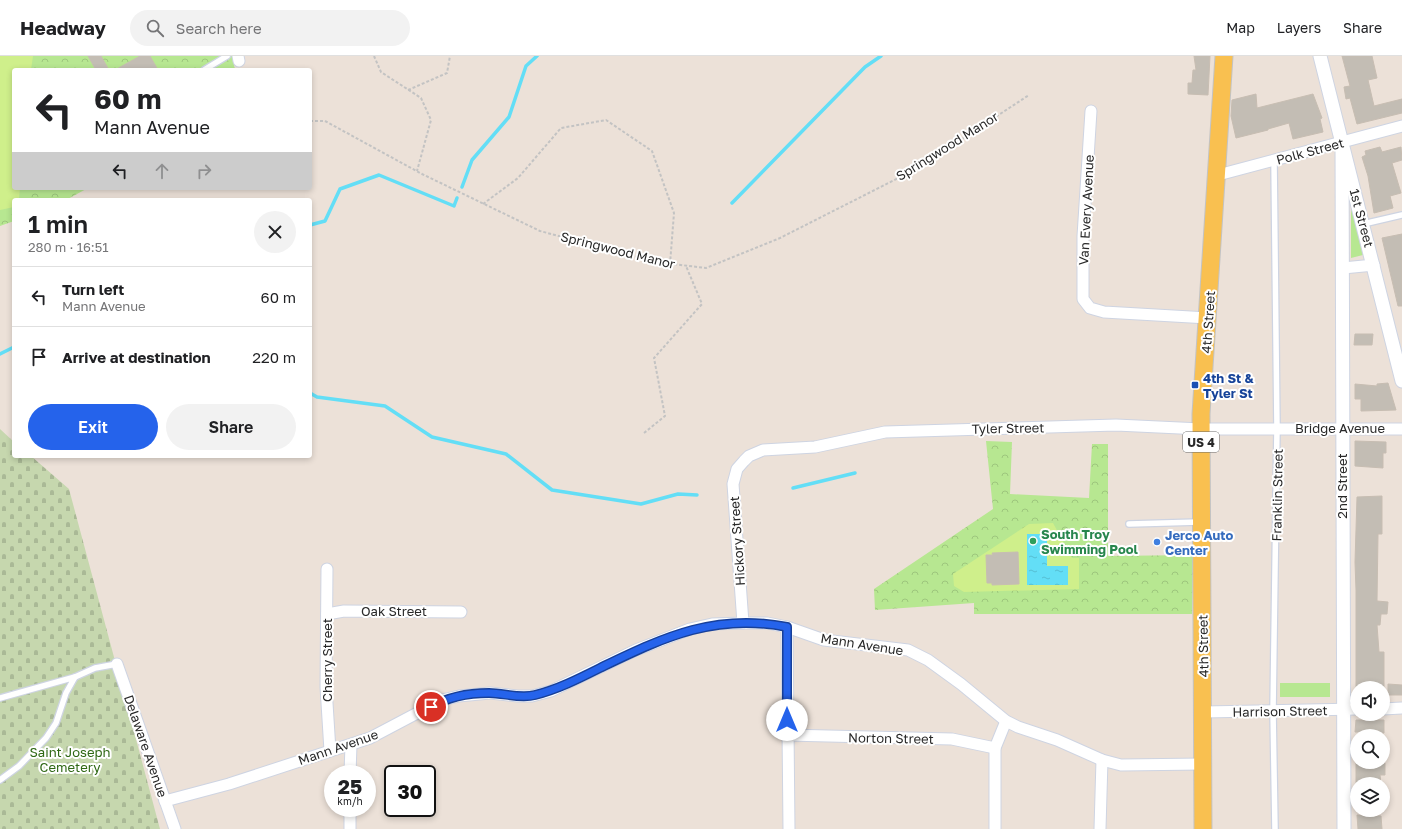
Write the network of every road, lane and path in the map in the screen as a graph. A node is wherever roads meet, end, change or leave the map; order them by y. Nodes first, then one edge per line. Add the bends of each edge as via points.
1 (227, 56) edge
2 (374, 56) edge
3 (450, 56) edge
4 (1224, 56) edge
5 (1320, 56) edge
6 (207, 68) edge
7 (408, 90) junction
8 (1029, 95) dead end
9 (1091, 111) dead end
10 (312, 121) edge
11 (1402, 126) edge
12 (1342, 142) junction
13 (1274, 160) junction
14 (417, 171) junction
15 (1218, 175) junction
16 (483, 204) junction
17 (1402, 215) edge
18 (1363, 224) junction
19 (670, 264) junction
20 (1374, 265) junction
21 (686, 266) junction
22 (1343, 268) junction
23 (1208, 318) junction
24 (1402, 381) edge
25 (1277, 428) junction
26 (1342, 428) junction
27 (1201, 429) junction
28 (1402, 429) edge
29 (644, 433) dead end
30 (744, 461) joint
31 (1201, 522) junction
32 (1129, 524) dead end
33 (327, 569) dead end
34 (462, 612) dead end
35 (327, 614) junction
36 (743, 623) junction
37 (787, 627) junction
38 (117, 664) joint
39 (75, 677) junction
40 (0, 698) edge
41 (1402, 708) edge
42 (1390, 709) edge
43 (1343, 710) junction
44 (1350, 710) edge
45 (1273, 711) junction
46 (1203, 712) junction
47 (1006, 721) junction
48 (787, 735) junction
49 (350, 745) junction
50 (995, 748) junction
51 (330, 751) junction
52 (1102, 760) junction
53 (1203, 764) junction
54 (350, 765) edge
55 (0, 780) edge
56 (165, 801) junction
57 (350, 817) edge
58 (175, 829) edge
59 (350, 829) edge
60 (789, 829) edge
61 (995, 829) edge
62 (1100, 829) edge
63 (1203, 829) edge
64 (1275, 829) edge
65 (1344, 829) edge

1 - 6 lane
2 - 7 path via 381,72
3 - 7 path via 447,73
4 - 15 main road, 4th Street / US 4
5 - 12 street, 1st Street
7 - 14 path via 421,98 431,120
8 - 21 path, Springwood Manor via 918,168 780,238 706,268
9 - 23 street, Van Every Avenue via 1083,236 1083,299 1090,308 1104,312
10 - 14 path, Springwood Manor via 325,121
11 - 12 street, Polk Street
12 - 13 street, Polk Street
12 - 18 street, 1st Street
12 - 22 street, 2nd Street
13 - 15 street, Polk Street
13 - 25 lane, Franklin Street
14 - 16 path, Springwood Manor
15 - 23 main road, 4th Street / US 4
16 - 19 path, Springwood Manor via 540,231
16 - 19 path via 518,178 561,128 606,120 652,151 674,213
17 - 18 lane
18 - 20 street, 1st Street
19 - 21 path, Springwood Manor
20 - 22 street
20 - 24 street, 1st Street
21 - 29 path via 702,304 654,358 665,416
22 - 26 street, 2nd Street
23 - 27 main road, 4th Street / US 4
25 - 26 street, Bridge Avenue
25 - 27 street, Tyler Street
25 - 45 lane, Franklin Street
26 - 28 street, Bridge Avenue
26 - 43 street, 2nd Street
27 - 30 street, Tyler Street via 1116,425 885,432 814,447 763,450
27 - 31 main road, 4th Street / US 4
30 - 36 street, Hickory Street via 737,469 733,484
31 - 32 lane
31 - 46 main road, 4th Street / US 4
33 - 35 street, Cherry Street
34 - 35 street, Oak Street via 344,611
35 - 51 street, Cherry Street via 326,687
36 - 37 street, Mann Avenue via 767,623
36 - 49 street, Mann Avenue via 712,624 690,629 636,650 551,691 532,696 490,693 442,700 370,738
37 - 47 street, Mann Avenue via 824,640 908,650 928,660
37 - 48 street
38 - 39 lane via 96,668
38 - 56 street, Delaware Avenue
39 - 40 lane
39 - 55 lane via 66,693 56,723 46,738 19,766
41 - 42 street
43 - 44 street, Harrison Street
43 - 45 street, Harrison Street
43 - 65 street, 2nd Street
45 - 46 street, Harrison Street
45 - 64 lane, Franklin Street
46 - 53 main road, 4th Street / US 4
47 - 50 street
47 - 52 street, Mann Avenue
48 - 50 street, Norton Street via 952,739
48 - 60 street
49 - 51 street, Mann Avenue
49 - 54 street
50 - 61 street
51 - 56 street, Mann Avenue via 229,784
52 - 53 street, Mann Avenue via 1121,766
52 - 62 street
53 - 63 main road, 4th Street / US 4
56 - 58 street, Delaware Avenue
57 - 59 street

